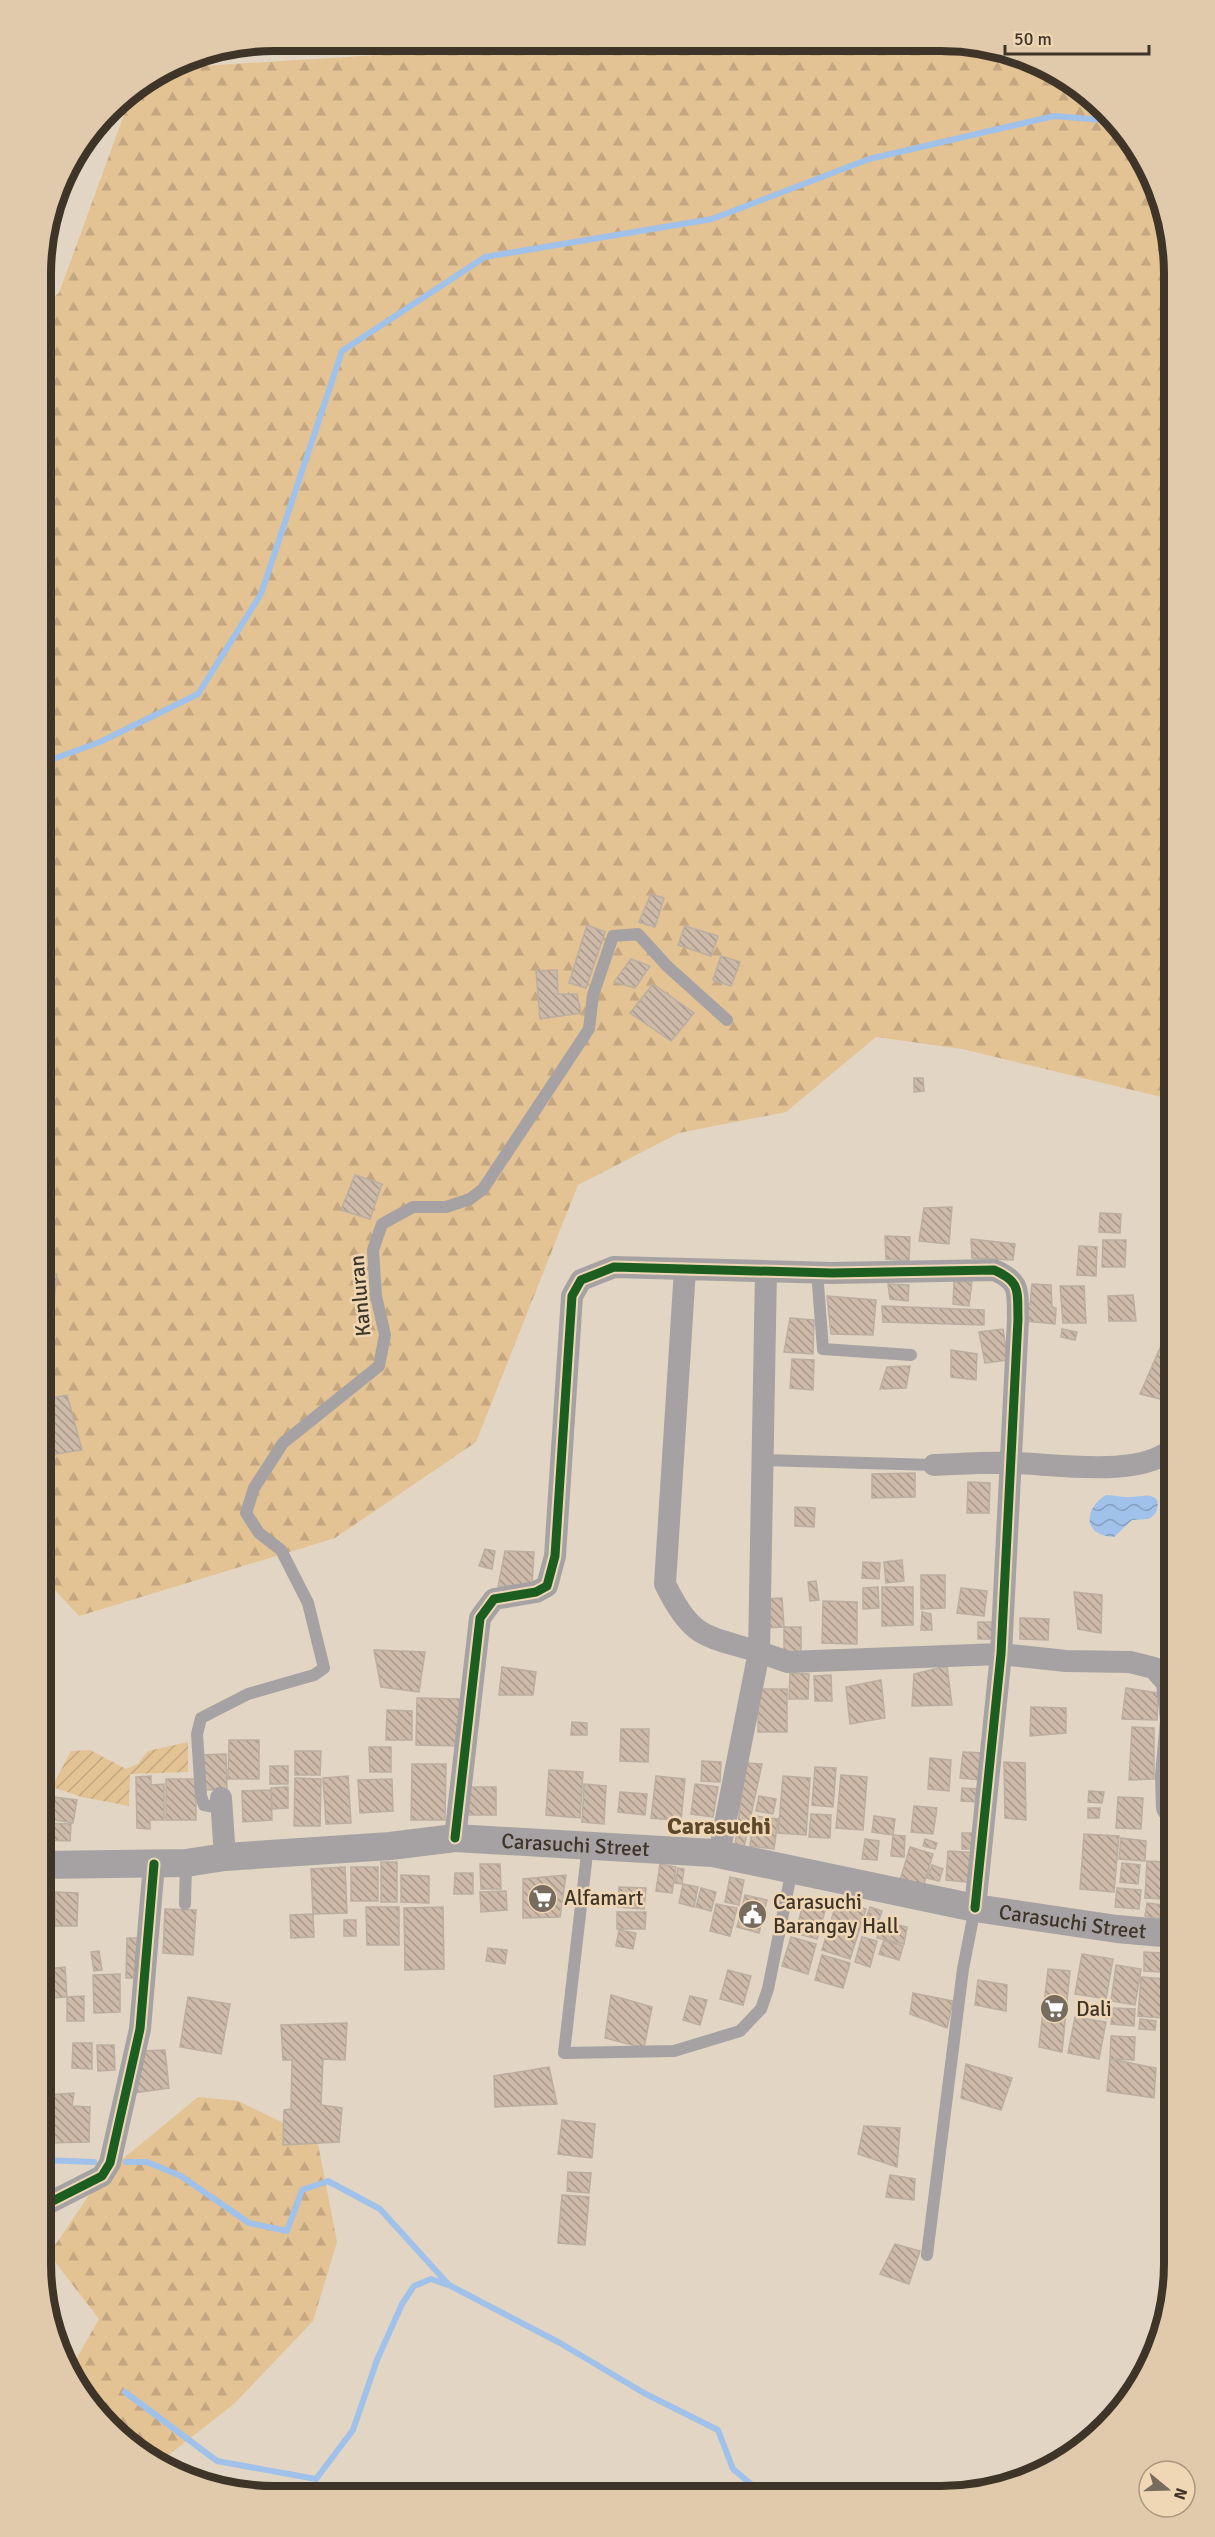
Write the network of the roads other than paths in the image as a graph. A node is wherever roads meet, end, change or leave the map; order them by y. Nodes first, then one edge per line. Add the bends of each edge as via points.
1 (727, 1020) dead end
2 (685, 1269) junction
3 (766, 1271) junction
4 (817, 1272) junction
5 (911, 1355) dead end
6 (1164, 1456) edge
7 (763, 1460) junction
8 (1010, 1462) junction
9 (934, 1465) joint
10 (759, 1652) junction
11 (1000, 1654) junction
12 (1164, 1680) edge
13 (221, 1803) joint
14 (455, 1838) junction
15 (588, 1845) junction
16 (719, 1854) junction
17 (225, 1857) junction
18 (186, 1863) junction
19 (154, 1864) junction
20 (51, 1865) edge
21 (792, 1869) junction
22 (185, 1904) dead end
23 (975, 1908) junction
24 (1164, 1933) edge
25 (51, 2202) edge
26 (927, 2254) dead end

1 - 13 lane, Kanluran via 638,934 613,936 593,995 589,1029 483,1189 470,1199 446,1207 413,1207 382,1224 373,1250 376,1296 385,1335 379,1366 284,1443 254,1488 246,1513 259,1533 281,1550 308,1603 324,1668 314,1675 248,1694 201,1718 197,1734 201,1796 204,1805
2 - 3 street
2 - 10 street via 665,1584 680,1614 700,1634
2 - 14 street via 614,1266 581,1280 572,1296 555,1556 547,1586 536,1592 494,1599 480,1618
3 - 4 street
3 - 7 street
4 - 5 lane via 823,1349
4 - 8 street via 994,1270 1010,1277 1017,1287 1018,1319
6 - 8 street via 1107,1469
7 - 9 lane
7 - 10 street
8 - 9 street
8 - 11 street
10 - 11 street via 788,1662
10 - 16 street
11 - 12 street via 1131,1662 1154,1668
11 - 23 street
13 - 17 street
14 - 15 street, Carasuchi Street
14 - 17 street, Carasuchi Street
15 - 16 street, Carasuchi Street
15 - 21 lane via 564,2053 674,2051 740,2031 761,2009 768,1989
16 - 21 street, Carasuchi Street
17 - 18 street, Carasuchi Street
18 - 19 street, Carasuchi Street
18 - 22 lane
19 - 20 street, Carasuchi Street
19 - 25 street via 140,2029 110,2163 102,2176
21 - 23 street, Carasuchi Street
23 - 24 street, Carasuchi Street
23 - 26 lane via 963,1969

